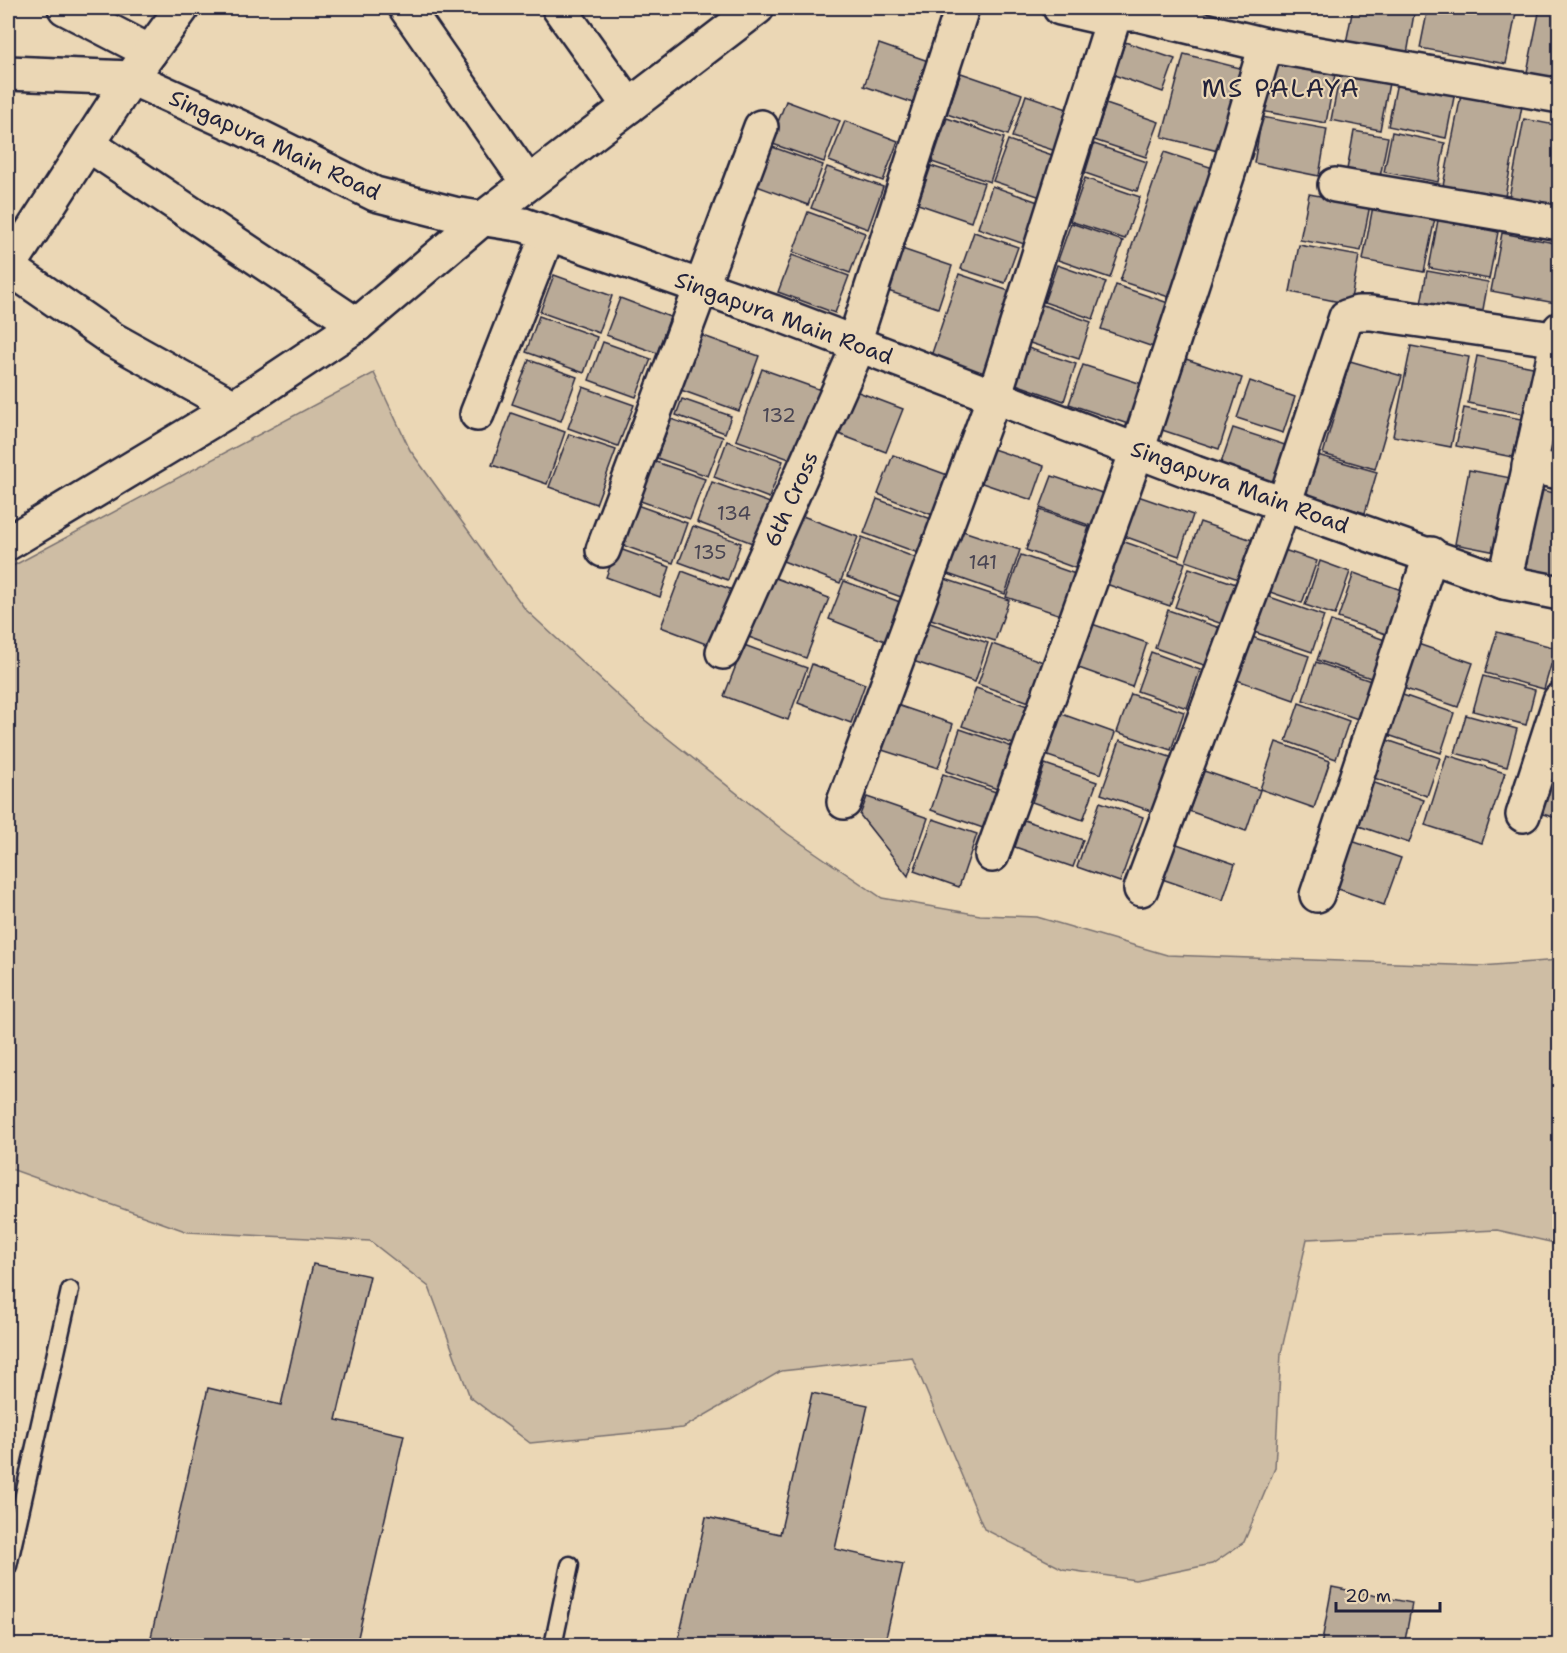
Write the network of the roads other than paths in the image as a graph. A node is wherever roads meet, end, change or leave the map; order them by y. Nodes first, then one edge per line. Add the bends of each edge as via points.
1 (65, 8) edge
2 (182, 8) edge
3 (406, 8) edge
4 (559, 8) edge
5 (962, 8) edge
6 (1060, 8) edge
7 (739, 13) edge
8 (1113, 20) junction
9 (1266, 45) junction
10 (150, 52) junction
11 (8, 73) edge
12 (131, 78) junction
13 (1560, 96) edge
14 (629, 106) junction
15 (761, 127) dead end
16 (89, 145) junction
17 (528, 183) junction
18 (1335, 184) dead end
19 (482, 219) junction
20 (1560, 223) edge
21 (548, 234) junction
22 (8, 267) edge
23 (702, 288) junction
24 (357, 326) junction
25 (1559, 336) edge
26 (856, 344) junction
27 (994, 397) junction
28 (234, 407) junction
29 (477, 414) dead end
30 (1137, 451) junction
31 (1544, 469) edge
32 (1284, 504) junction
33 (8, 543) edge
34 (603, 550) dead end
35 (1431, 554) junction
36 (1504, 582) junction
37 (1560, 593) edge
38 (723, 652) dead end
39 (1560, 700) edge
40 (844, 802) dead end
41 (1523, 815) dead end
42 (992, 855) dead end
43 (1141, 889) dead end
44 (1317, 895) dead end
45 (70, 1290) dead end
46 (570, 1565) dead end
47 (8, 1566) edge
48 (553, 1646) edge

1 - 10 street
2 - 10 street
3 - 17 street
4 - 14 street
5 - 26 street, 6th Cross
6 - 8 street
7 - 14 street
8 - 9 street via 1124,14 1137,14
8 - 27 street
9 - 13 street
9 - 30 street
10 - 12 street
11 - 12 street, Singapura Main Road
12 - 16 street
12 - 19 street, Singapura Main Road via 375,194
14 - 17 street
15 - 23 street
16 - 22 street
16 - 24 street
17 - 19 street
18 - 20 street
19 - 21 street, Singapura Main Road via 524,225
19 - 24 street
21 - 23 street, Singapura Main Road
21 - 29 street
22 - 28 street via 112,339
23 - 26 street, Singapura Main Road
23 - 34 street
24 - 28 street
25 - 31 street
25 - 32 street via 1371,313 1346,317
26 - 27 street, Singapura Main Road
26 - 38 street, 6th Cross
27 - 30 street, Singapura Main Road
27 - 40 street
28 - 33 street
30 - 32 street, Singapura Main Road
30 - 42 street
31 - 36 street
32 - 35 street, Singapura Main Road
32 - 43 street
35 - 36 street, Singapura Main Road
35 - 44 street
36 - 37 street, Singapura Main Road
39 - 41 street
45 - 47 lane
46 - 48 lane

